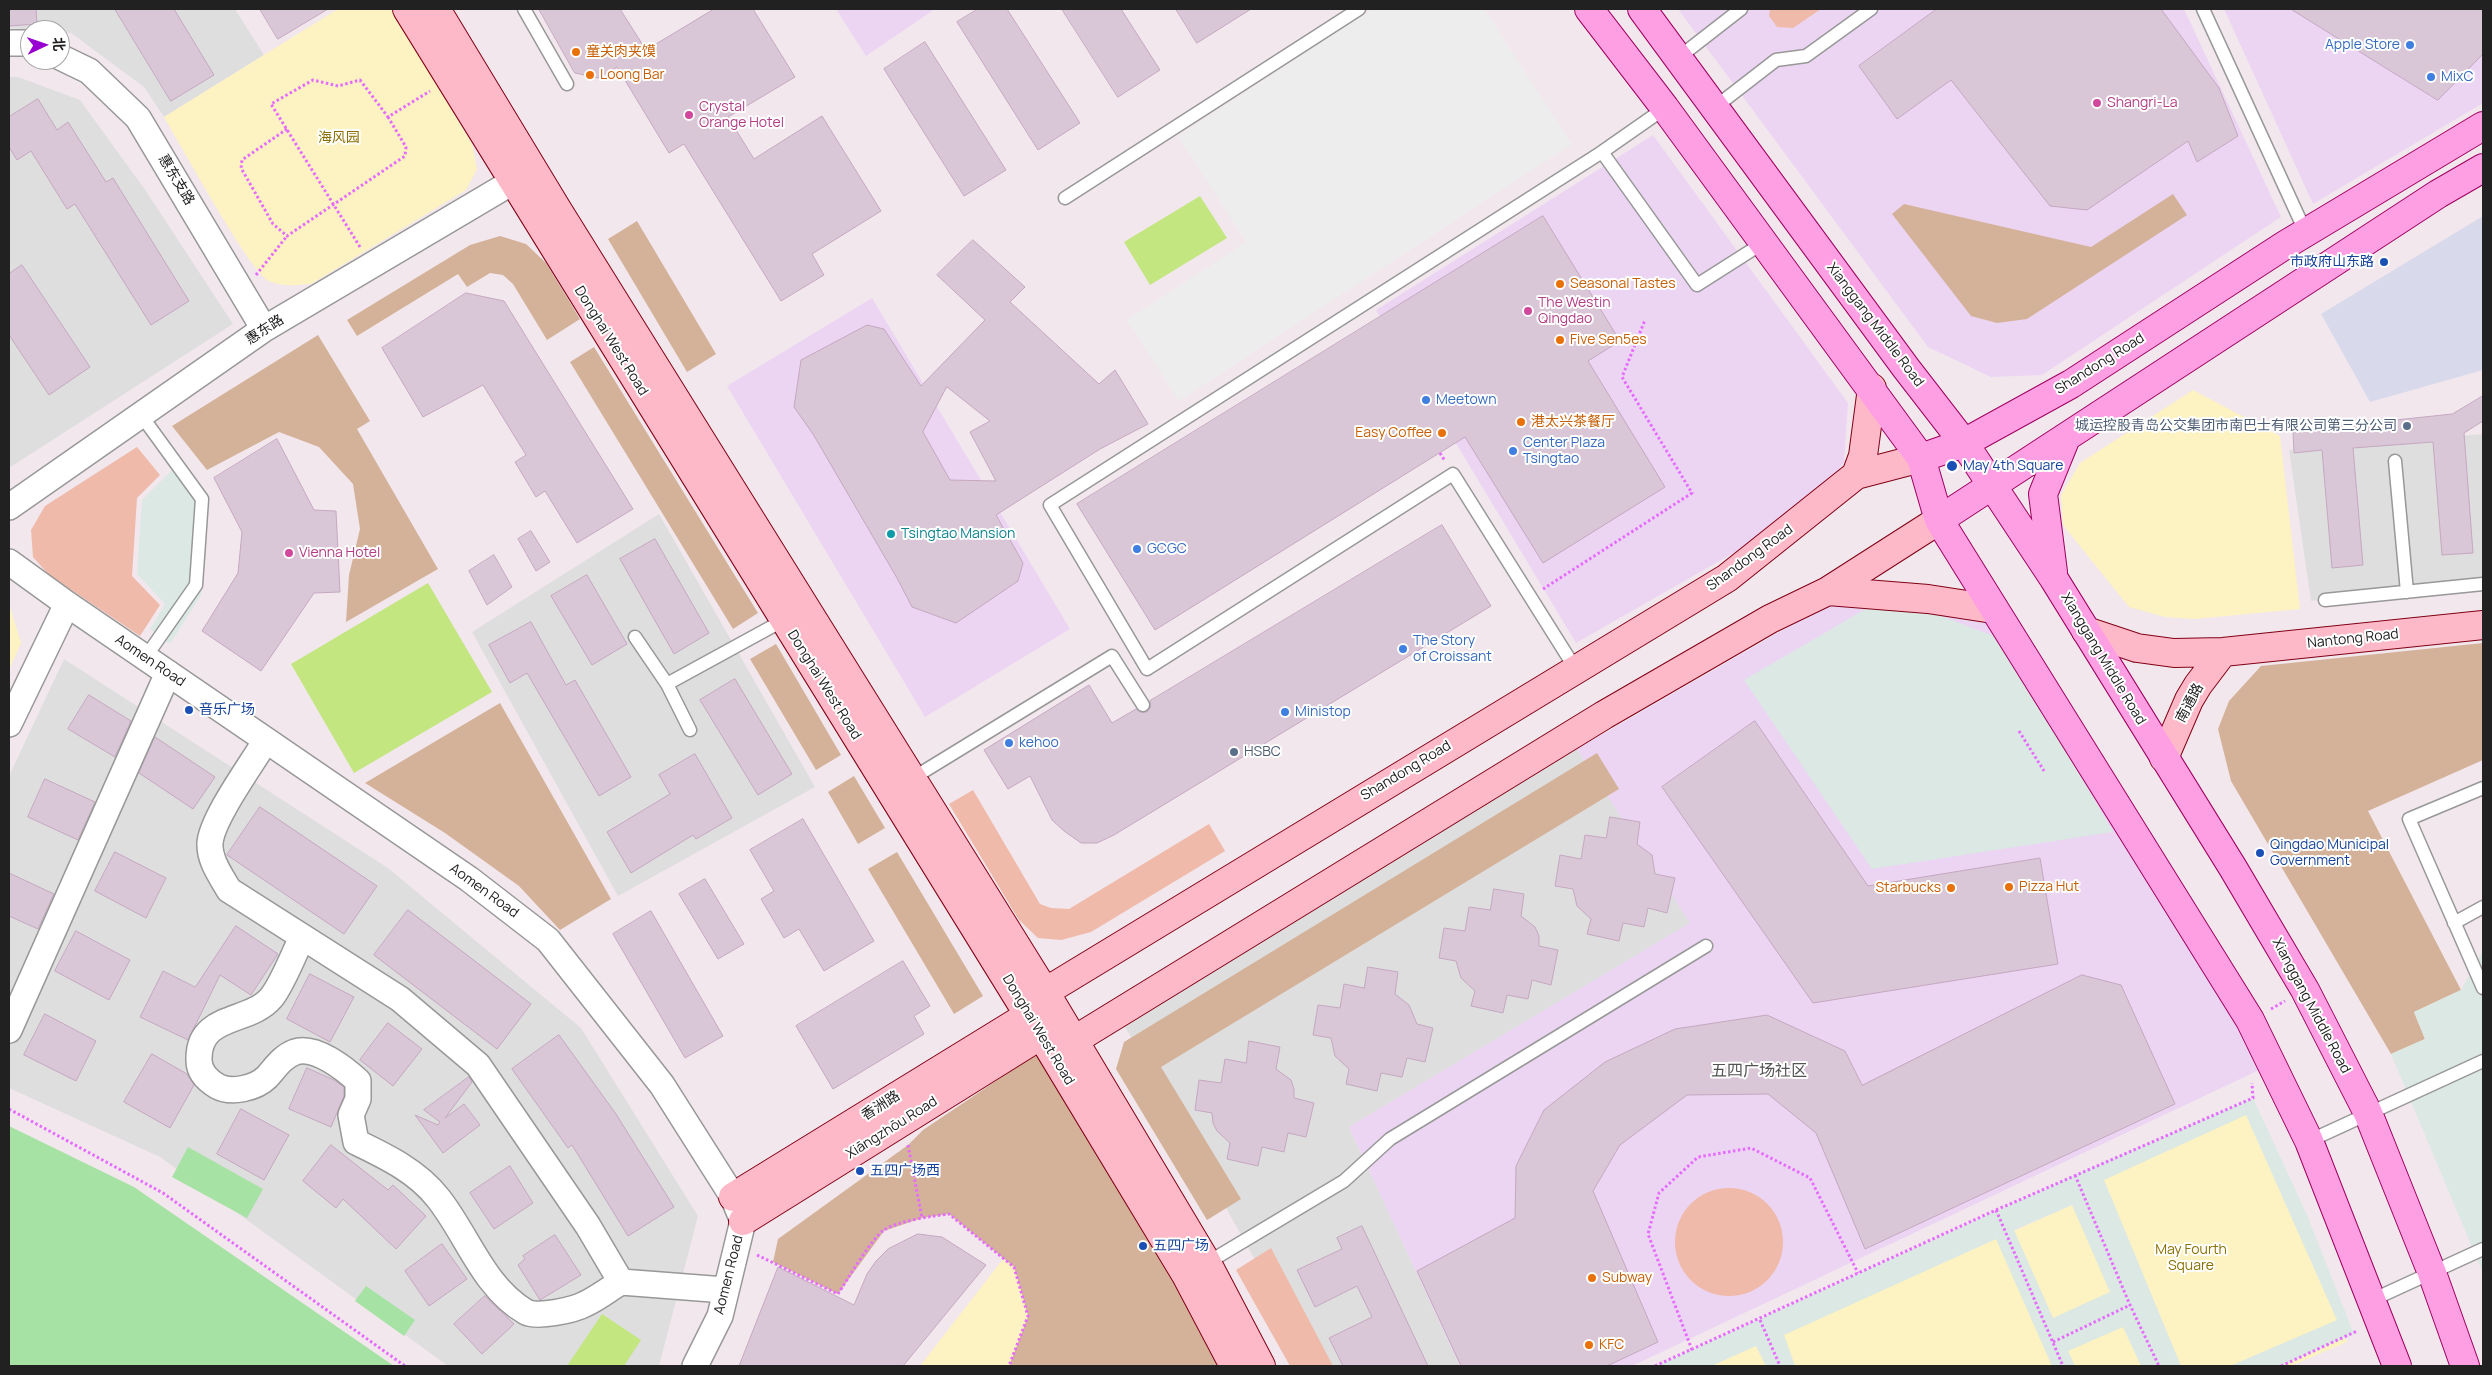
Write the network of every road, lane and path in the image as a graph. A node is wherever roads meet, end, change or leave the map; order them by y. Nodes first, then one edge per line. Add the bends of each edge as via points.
1 (407, 9) edge
2 (436, 9) edge
3 (524, 9) edge
4 (1358, 9) edge
5 (1589, 9) edge
6 (1642, 9) edge
7 (1741, 9) edge
8 (1870, 9) edge
9 (2203, 9) edge
10 (1678, 58) junction
11 (70, 62) edge
12 (450, 79) junction
13 (568, 84) dead end
14 (1665, 108) junction
15 (1714, 108) junction
16 (388, 117) junction
17 (2483, 126) edge
18 (287, 129) junction
19 (1602, 152) junction
20 (2483, 168) edge
21 (523, 176) junction
22 (1066, 198) dead end
23 (334, 205) junction
24 (2306, 233) junction
25 (287, 236) junction
26 (1763, 244) junction
27 (371, 266) junction
28 (242, 292) junction
29 (1645, 320) dead end
30 (264, 329) junction
31 (1872, 388) junction
32 (141, 415) junction
33 (2065, 440) junction
34 (1964, 443) junction
35 (1921, 458) junction
36 (2394, 461) dead end
37 (1856, 475) junction
38 (1992, 484) junction
39 (9, 507) edge
40 (1939, 520) junction
41 (9, 562) edge
42 (2054, 579) junction
43 (2483, 584) edge
44 (1828, 591) junction
45 (2407, 592) junction
46 (1530, 597) junction
47 (2325, 600) dead end
48 (66, 604) junction
49 (1993, 609) junction
50 (784, 620) junction
51 (2483, 625) edge
52 (2086, 631) junction
53 (635, 637) dead end
54 (2224, 652) junction
55 (145, 658) junction
56 (1575, 668) junction
57 (168, 673) junction
58 (668, 684) junction
59 (1143, 705) dead end
60 (9, 724) edge
61 (690, 730) dead end
62 (2019, 731) dead end
63 (266, 740) junction
64 (2164, 758) junction
65 (2044, 770) dead end
66 (913, 778) junction
67 (2483, 788) edge
68 (2483, 907) edge
69 (2454, 923) junction
70 (302, 937) junction
71 (1706, 946) dead end
72 (2483, 988) edge
73 (2305, 990) junction
74 (1045, 992) junction
75 (2250, 1020) junction
76 (1035, 1025) junction
77 (9, 1030) edge
78 (1073, 1041) junction
79 (2483, 1061) edge
80 (2252, 1078) dead end
81 (9, 1109) edge
82 (2368, 1113) junction
83 (904, 1121) junction
84 (2309, 1140) junction
85 (2075, 1175) junction
86 (1996, 1210) junction
87 (922, 1218) junction
88 (737, 1221) junction
89 (2483, 1249) edge
90 (1207, 1263) junction
91 (1858, 1273) junction
92 (2432, 1273) junction
93 (621, 1282) junction
94 (725, 1290) junction
95 (2130, 1305) junction
96 (2375, 1308) junction
97 (1760, 1320) junction
98 (2053, 1342) junction
99 (1692, 1350) junction
100 (405, 1366) edge
101 (695, 1366) edge
102 (1009, 1366) edge
103 (1234, 1366) edge
104 (1261, 1366) edge
105 (1656, 1366) edge
106 (1780, 1366) edge
107 (2064, 1366) edge
108 (2159, 1366) edge
109 (2281, 1366) edge
110 (2397, 1366) edge
111 (2465, 1366) edge

1 - 12 main road, Donghai West Road
2 - 21 main road, Donghai West Road
3 - 13 lane
4 - 22 lane
5 - 14 main road
6 - 10 main road, Xianggang Middle Road
7 - 10 lane
8 - 15 lane via 1806,56 1776,60
9 - 24 lane
10 - 15 main road, Xianggang Middle Road
11 - 28 street, 惠东支路 via 89,71 138,118
12 - 16 path
12 - 21 main road, Donghai West Road
14 - 19 lane
14 - 26 main road
15 - 34 main road, Xianggang Middle Road
16 - 18 path via 360,80 338,86 313,80 271,104
16 - 23 path via 406,147 405,156
17 - 24 main road, Shandong Road
18 - 23 path
18 - 25 path via 242,160 241,168 272,224
19 - 26 lane via 1697,286
19 - 46 lane via 1050,505 1147,669 1453,474
20 - 33 main road
21 - 27 street, 惠东路
21 - 50 main road, Donghai West Road
21 - 66 main road, Donghai West Road
23 - 25 path
23 - 27 path
24 - 34 main road, Shandong Road via 2071,384
25 - 28 path
26 - 31 main road
27 - 30 street, 惠东路
28 - 30 street, 惠东支路
29 - 46 path via 1622,377 1692,493
30 - 32 street, 惠东路
31 - 35 main road
31 - 37 main road via 1863,456
32 - 39 street, 惠东路
32 - 55 lane via 202,500 196,585
33 - 38 main road
33 - 42 main road via 2043,494
34 - 35 main road, Shandong Road
34 - 38 main road, Xianggang Middle Road
35 - 37 main road, Shandong Road
35 - 40 main road
36 - 45 lane
37 - 56 main road, Shandong Road via 1726,578
38 - 40 main road
38 - 42 main road, Xianggang Middle Road
40 - 44 main road
40 - 49 main road
41 - 48 street, Aomen Road
42 - 52 main road, Xianggang Middle Road
43 - 45 lane
44 - 49 main road via 1928,598
44 - 78 main road via 1770,619 1604,715
45 - 47 lane
46 - 56 lane
48 - 55 street, Aomen Road
48 - 60 street
49 - 75 main road
50 - 58 lane
50 - 76 main road, Donghai West Road
51 - 54 main road, Nantong Road
52 - 54 main road, Nantong Road via 2137,648 2174,653
52 - 64 main road, Xianggang Middle Road
53 - 58 lane
54 - 64 main road, 南通路 via 2189,700
55 - 57 street, Aomen Road
56 - 74 main road, Shandong Road
57 - 63 street, Aomen Road
57 - 77 street
58 - 61 lane
59 - 66 lane via 1112,656
62 - 65 path
63 - 70 street via 219,817 210,843 214,865 229,890
63 - 88 street, Aomen Road via 469,879 548,940 662,1085
64 - 73 main road, Xianggang Middle Road
66 - 74 main road, Donghai West Road
67 - 69 lane via 2408,819
68 - 69 lane
69 - 72 lane
70 - 93 street via 400,999 478,1064 588,1226
70 - 93 street via 272,998 257,1011 225,1020 209,1031 199,1048 199,1066 208,1080 220,1088 236,1090 253,1085 266,1078 278,1062 296,1051 317,1054 340,1065 358,1081 358,1099 351,1115 356,1142 398,1163 437,1196 485,1272 528,1313 556,1313 584,1305
71 - 90 lane via 1390,1139 1344,1181
73 - 75 path
73 - 82 main road, Xianggang Middle Road
74 - 76 main road, Shandong Road
74 - 78 main road, Donghai West Road
75 - 84 main road
76 - 78 main road
76 - 83 main road, Xiāngzhōu Road
76 - 88 main road, 香洲路
76 - 103 main road, Donghai West Road via 1186,1275
78 - 90 main road, Donghai West Road
79 - 82 lane
80 - 85 path via 2253,1098
81 - 100 path via 163,1193
82 - 84 lane
82 - 92 main road, Xianggang Middle Road
83 - 87 path
83 - 88 main road, Xiāngzhōu Road
84 - 96 main road
85 - 86 path
85 - 95 path
86 - 91 path
86 - 98 path
87 - 88 path via 884,1231 838,1294 780,1265
87 - 102 path via 949,1214 1014,1267 1028,1316
88 - 94 street, Aomen Road
89 - 92 lane
90 - 104 main road, Donghai West Road
91 - 97 path
91 - 99 path via 1810,1178 1751,1148 1698,1157 1659,1193 1648,1234
92 - 96 lane
92 - 111 main road, Xianggang Middle Road
93 - 94 street
94 - 101 street, Aomen Road via 720,1316
95 - 98 path
95 - 108 path
96 - 109 path via 2354,1334
96 - 110 main road
97 - 99 path
97 - 106 path
98 - 107 path
99 - 105 path

